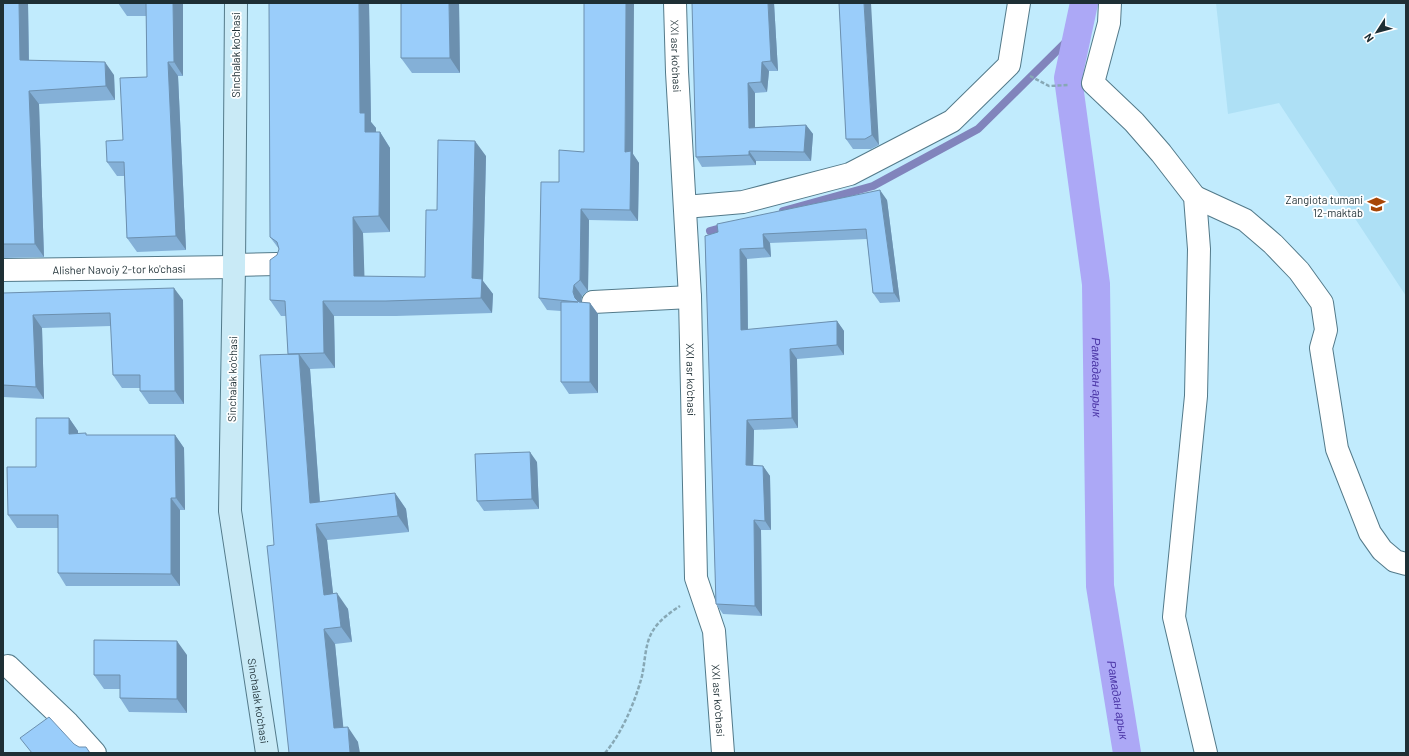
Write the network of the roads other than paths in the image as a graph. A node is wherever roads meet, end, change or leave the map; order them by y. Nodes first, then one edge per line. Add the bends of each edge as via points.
1 (236, 3) edge
2 (675, 3) edge
3 (1019, 3) edge
4 (1110, 3) edge
5 (1195, 197) junction
6 (685, 207) junction
7 (277, 264) edge
8 (234, 266) junction
9 (3, 270) edge
10 (690, 297) junction
11 (593, 302) dead end
12 (1406, 564) edge
13 (8, 666) dead end
14 (95, 753) edge
15 (267, 753) edge
16 (723, 753) edge
17 (1206, 753) edge

1 - 8 street, Sinchalak ko'chasi
2 - 6 street, XXI asr ko'chasi
3 - 6 street via 1009,65 952,121 850,174 743,202
4 - 5 street via 1109,23 1093,83 1162,153
5 - 12 street via 1251,225 1299,271 1322,304 1326,330 1321,348 1337,449 1370,533 1382,550 1395,561
5 - 17 street via 1199,249 1196,396 1174,618
6 - 10 street, XXI asr ko'chasi
7 - 8 street, Alisher Navoiy 2-tor ko'chasi
8 - 9 street, Alisher Navoiy 2-tor ko'chasi
8 - 15 street, Sinchalak ko'chasi via 230,511
10 - 11 street
10 - 16 street, XXI asr ko'chasi via 696,578 714,631
13 - 14 street via 68,723

